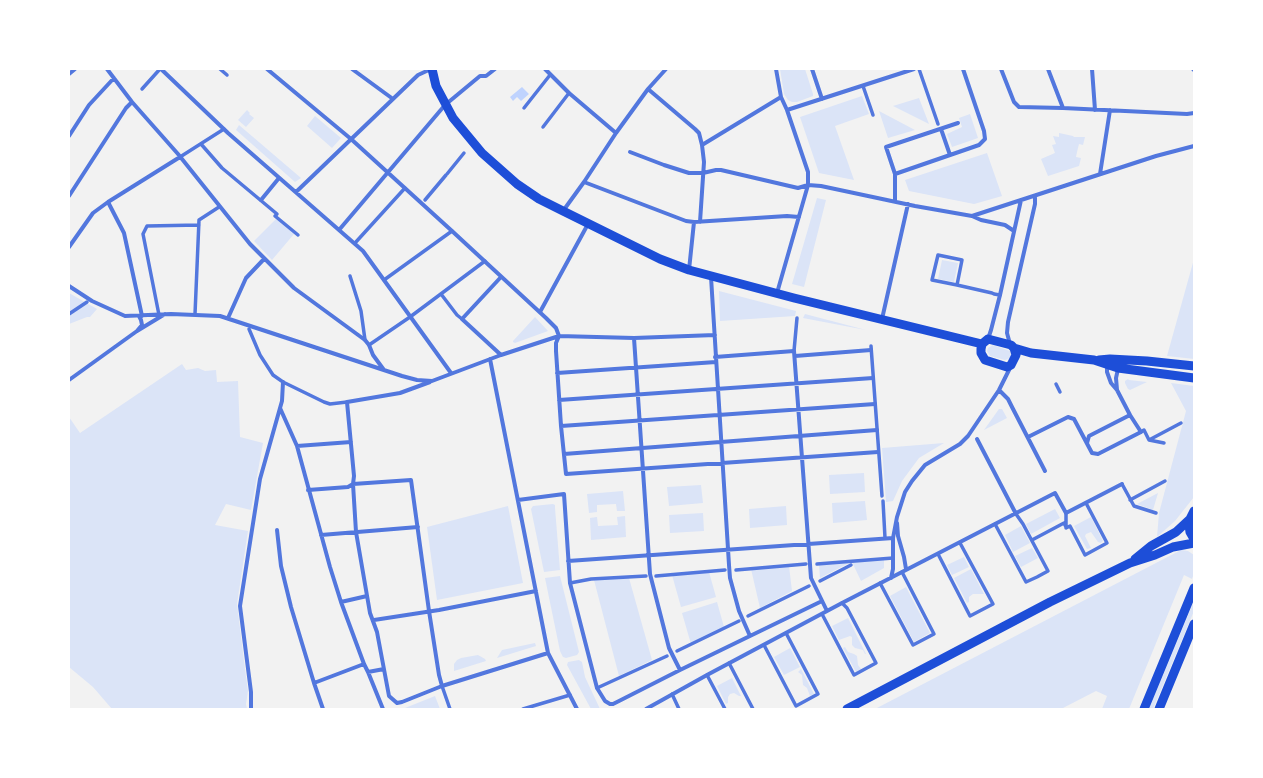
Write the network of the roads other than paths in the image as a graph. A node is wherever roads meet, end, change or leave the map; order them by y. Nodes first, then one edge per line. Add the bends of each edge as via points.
1 (75, 69) edge
2 (107, 69) edge
3 (160, 69) edge
4 (220, 69) edge
5 (267, 69) edge
6 (495, 69) edge
7 (545, 69) edge
8 (666, 69) edge
9 (776, 69) edge
10 (812, 69) edge
11 (914, 69) edge
12 (919, 69) edge
13 (963, 69) edge
14 (1001, 69) edge
15 (1048, 69) edge
16 (1092, 69) edge
17 (355, 70) edge
18 (433, 70) edge
19 (69, 74) edge
20 (227, 75) dead end
21 (550, 75) junction
22 (114, 78) junction
23 (863, 86) junction
24 (142, 89) dead end
25 (648, 89) junction
26 (569, 93) junction
27 (781, 97) junction
28 (393, 99) junction
29 (822, 99) junction
30 (132, 102) junction
31 (445, 105) junction
32 (524, 108) dead end
33 (1063, 108) junction
34 (787, 110) junction
35 (1095, 110) junction
36 (1110, 110) junction
37 (1194, 113) edge
38 (873, 116) dead end
39 (958, 123) dead end
40 (938, 124) dead end
41 (543, 126) dead end
42 (224, 129) junction
43 (941, 129) junction
44 (616, 133) junction
45 (69, 136) edge
46 (351, 139) junction
47 (201, 144) junction
48 (702, 145) junction
49 (1194, 146) edge
50 (630, 152) dead end
51 (464, 153) dead end
52 (950, 155) junction
53 (180, 157) junction
54 (388, 173) junction
55 (703, 173) junction
56 (895, 174) junction
57 (1100, 174) junction
58 (279, 178) junction
59 (584, 182) junction
60 (808, 185) junction
61 (405, 188) junction
62 (296, 192) junction
63 (69, 196) edge
64 (1035, 196) junction
65 (261, 200) junction
66 (425, 200) dead end
67 (1021, 200) junction
68 (895, 201) junction
69 (108, 202) junction
70 (908, 204) junction
71 (219, 207) junction
72 (563, 211) junction
73 (972, 216) junction
74 (799, 217) junction
75 (694, 222) junction
76 (700, 222) junction
77 (588, 224) junction
78 (199, 225) junction
79 (339, 230) junction
80 (452, 231) junction
81 (1014, 231) junction
82 (298, 235) dead end
83 (355, 243) junction
84 (69, 247) edge
85 (264, 259) junction
86 (485, 262) junction
87 (689, 270) junction
88 (350, 276) dead end
89 (711, 276) junction
90 (501, 277) junction
91 (384, 280) junction
92 (956, 285) junction
93 (69, 286) edge
94 (777, 293) junction
95 (441, 294) junction
96 (1000, 295) junction
97 (87, 302) dead end
98 (540, 312) junction
99 (69, 314) edge
100 (166, 314) junction
101 (195, 314) junction
102 (159, 315) junction
103 (140, 316) junction
104 (410, 317) junction
105 (228, 318) junction
106 (798, 318) dead end
107 (462, 319) junction
108 (882, 319) junction
109 (249, 329) dead end
110 (137, 331) junction
111 (714, 335) junction
112 (559, 336) junction
113 (634, 338) junction
114 (365, 340) junction
115 (985, 342) junction
116 (369, 345) junction
117 (871, 348) joint
118 (1014, 350) junction
119 (795, 354) junction
120 (373, 355) junction
121 (500, 355) junction
122 (490, 359) junction
123 (716, 359) junction
124 (363, 362) junction
125 (1109, 362) junction
126 (1008, 365) junction
127 (1194, 366) edge
128 (636, 368) junction
129 (1118, 368) junction
130 (384, 370) junction
131 (558, 373) junction
132 (451, 374) junction
133 (1006, 376) junction
134 (874, 378) junction
135 (1194, 378) edge
136 (69, 380) edge
137 (432, 381) junction
138 (283, 382) junction
139 (797, 383) junction
140 (1056, 384) dead end
141 (718, 388) junction
142 (999, 390) junction
143 (1117, 390) junction
144 (1060, 392) dead end
145 (638, 394) junction
146 (559, 400) junction
147 (347, 402) junction
148 (875, 404) junction
149 (280, 408) junction
150 (799, 409) junction
151 (720, 415) junction
152 (1130, 415) junction
153 (640, 421) junction
154 (1181, 423) dead end
155 (561, 426) junction
156 (877, 430) junction
157 (1080, 431) junction
158 (1141, 432) junction
159 (801, 436) junction
160 (1088, 436) junction
161 (1028, 437) junction
162 (978, 439) dead end
163 (1149, 440) junction
164 (351, 442) junction
165 (722, 442) junction
166 (1087, 443) junction
167 (1164, 443) dead end
168 (297, 446) junction
169 (641, 448) junction
170 (878, 452) junction
171 (564, 454) junction
172 (802, 457) junction
173 (722, 462) junction
174 (642, 468) junction
175 (1045, 471) dead end
176 (1165, 481) dead end
177 (353, 484) junction
178 (1122, 484) joint
179 (308, 490) junction
180 (882, 496) dead end
181 (518, 500) junction
182 (1130, 500) junction
183 (883, 501) dead end
184 (1086, 503) junction
185 (1066, 513) junction
186 (1156, 513) dead end
187 (1016, 514) junction
188 (1192, 515) edge
189 (897, 517) junction
190 (995, 524) junction
191 (418, 527) junction
192 (1066, 528) junction
193 (277, 530) dead end
194 (356, 532) junction
195 (321, 535) junction
196 (885, 538) junction
197 (893, 538) junction
198 (1032, 540) junction
199 (1194, 540) edge
200 (960, 543) junction
201 (1194, 543) edge
202 (808, 544) junction
203 (728, 550) junction
204 (938, 554) junction
205 (649, 555) junction
206 (893, 558) junction
207 (568, 561) junction
208 (1130, 563) junction
209 (806, 564) dead end
210 (817, 564) dead end
211 (851, 565) dead end
212 (725, 570) dead end
213 (736, 570) dead end
214 (904, 570) junction
215 (646, 576) dead end
216 (656, 576) dead end
217 (891, 578) junction
218 (820, 581) dead end
219 (570, 583) junction
220 (880, 583) junction
221 (809, 586) dead end
222 (1194, 588) edge
223 (536, 591) junction
224 (367, 596) junction
225 (822, 601) junction
226 (341, 602) junction
227 (842, 603) junction
228 (429, 611) junction
229 (827, 611) junction
230 (822, 614) junction
231 (748, 616) dead end
232 (374, 620) junction
233 (739, 621) dead end
234 (1194, 624) edge
235 (786, 633) junction
236 (750, 636) junction
237 (764, 645) junction
238 (677, 651) dead end
239 (548, 653) junction
240 (668, 656) dead end
241 (729, 663) junction
242 (364, 664) junction
243 (384, 669) junction
244 (680, 670) junction
245 (368, 672) junction
246 (707, 675) junction
247 (314, 683) junction
248 (442, 686) junction
249 (598, 688) junction
250 (672, 694) junction
251 (570, 695) junction
252 (649, 708) edge
253 (250, 709) edge
254 (323, 709) edge
255 (383, 709) edge
256 (450, 709) edge
257 (523, 709) edge
258 (577, 709) edge
259 (680, 709) edge
260 (724, 709) edge
261 (753, 709) edge
262 (847, 709) edge
263 (1144, 709) edge
264 (1159, 709) edge

1 - 19 street
2 - 22 street
3 - 24 street
3 - 42 street
4 - 20 street
5 - 46 street
6 - 31 street via 486,76 480,76
7 - 21 street
8 - 25 street
9 - 27 street
10 - 29 street
11 - 23 street
12 - 40 street
13 - 52 street via 985,139 979,145
14 - 33 street via 1014,102 1019,107
15 - 33 street
16 - 35 street
17 - 28 street
18 - 28 street via 418,75
18 - 31 main road via 436,86
21 - 26 street
21 - 32 street
22 - 30 street
22 - 45 street via 89,105
23 - 29 street
23 - 38 street
25 - 44 street
25 - 48 street via 696,129
26 - 41 street
26 - 44 street
27 - 34 street
27 - 48 street
28 - 46 street
29 - 34 street
30 - 53 street
30 - 63 street
31 - 54 street
31 - 72 main road via 470,139 500,169 539,199
33 - 35 street
34 - 60 street via 808,172
35 - 36 street
36 - 37 street
36 - 57 street
39 - 43 street
42 - 47 street
42 - 58 street
43 - 52 street
43 - 56 street via 886,147
44 - 59 street
46 - 54 street
46 - 62 street
47 - 53 street
47 - 65 street via 222,168
48 - 55 street
49 - 57 street
50 - 55 street via 689,173
51 - 66 street
52 - 56 street
53 - 69 street
53 - 71 street
54 - 61 street
54 - 79 street
55 - 60 street via 721,170 798,188
55 - 76 street
56 - 68 street
57 - 64 street
58 - 62 street
58 - 65 street
59 - 72 street
59 - 75 street
60 - 68 street
60 - 74 street
61 - 80 street
61 - 83 street
62 - 79 street
64 - 67 street
64 - 118 street via 1008,322 1007,333
65 - 82 street via 277,214 275,216
67 - 73 street
67 - 81 street
68 - 70 street
69 - 84 street via 93,213
69 - 103 street via 124,233
70 - 73 street
70 - 108 street
71 - 78 street via 199,220
71 - 85 street
72 - 77 main road
73 - 81 street via 1005,225
74 - 76 street
74 - 94 street
75 - 76 street
75 - 87 street
77 - 87 main road via 660,259
77 - 98 street
78 - 101 street
78 - 102 street via 147,226 143,234
79 - 83 street
80 - 86 street
80 - 91 street
81 - 96 street
83 - 91 street
85 - 105 street via 246,278
85 - 114 street via 294,288
86 - 90 street
86 - 95 street
87 - 89 main road
88 - 114 street via 361,311
89 - 94 main road
89 - 111 street
90 - 98 street
90 - 107 street
91 - 104 street
92 - 92 street via 932,280 938,255 962,260
92 - 96 street
93 - 103 street via 110,310 125,316
94 - 108 main road
95 - 104 street
95 - 107 street
96 - 115 street via 991,330
97 - 99 street
98 - 112 street via 556,328
100 - 101 street
100 - 102 street
100 - 110 street
101 - 105 street
102 - 103 street
103 - 110 street via 142,325
104 - 116 street
104 - 132 street
105 - 124 street
106 - 119 street
107 - 121 street
108 - 115 main road
109 - 138 street via 260,355 273,375
110 - 136 street
111 - 113 street
111 - 123 street
112 - 113 street
112 - 121 street
112 - 131 street via 556,343
113 - 128 street
114 - 116 street
115 - 118 main road
115 - 126 main road via 981,353 985,360
116 - 120 street
117 - 119 street
117 - 134 street
118 - 125 main road
118 - 126 main road
119 - 123 street
119 - 139 street
120 - 124 street
120 - 130 street
121 - 122 street
122 - 132 street
122 - 181 street
123 - 128 street
123 - 141 street
124 - 130 street
125 - 127 main road via 1147,361
125 - 129 main road
125 - 143 street via 1107,372
126 - 133 street
126 - 133 street
128 - 131 street
128 - 145 street
129 - 135 main road
129 - 143 street
130 - 137 street via 417,380
131 - 146 street
132 - 137 street
133 - 142 street
134 - 139 street
134 - 148 street
137 - 147 street via 400,393
138 - 147 street via 330,404
138 - 149 street
139 - 141 street
139 - 150 street
140 - 144 street
141 - 145 street
141 - 151 street
142 - 161 street via 1008,399
142 - 189 street via 968,436 960,444 925,465 919,472 906,492
143 - 152 street
145 - 146 street
145 - 153 street
146 - 155 street
147 - 164 street
148 - 150 street
148 - 156 street
149 - 168 street
149 - 253 street via 260,479 240,606 251,692
150 - 151 street
150 - 159 street
151 - 153 street
151 - 165 street
152 - 158 street
152 - 160 street
153 - 155 street
153 - 169 street
154 - 163 street
155 - 171 street
156 - 159 street
156 - 170 street
157 - 160 street
157 - 161 street via 1074,419 1068,417
157 - 166 street
158 - 163 street via 1144,430
158 - 166 street via 1098,454 1092,453
159 - 165 street
159 - 172 street
160 - 166 street
161 - 175 street
162 - 187 street
163 - 167 street
164 - 168 street
164 - 177 street
165 - 169 street
165 - 173 street
168 - 179 street
169 - 171 street
169 - 174 street
170 - 172 street
170 - 180 street
171 - 174 street via 566,474
172 - 173 street
172 - 202 street
173 - 174 street
173 - 203 street
174 - 205 street
176 - 182 street
177 - 179 street via 348,487
177 - 191 street via 411,480
177 - 194 street
178 - 182 street
178 - 184 street
179 - 195 street
181 - 207 street via 564,494
181 - 223 street
182 - 186 street via 1134,506
183 - 196 street
184 - 185 street
184 - 192 street via 1107,543 1085,555 1070,526
185 - 187 street via 1055,493
185 - 192 street
187 - 190 street
187 - 198 street
188 - 199 main road via 1190,532
188 - 208 main road via 1176,532 1151,546
189 - 197 street
189 - 214 street
190 - 198 street via 1026,582 1048,571
190 - 200 street
191 - 194 street
191 - 228 street
192 - 198 street via 1064,523
193 - 247 street via 281,566
194 - 195 street
194 - 224 street
195 - 226 street
196 - 197 street
196 - 202 street
197 - 206 street
200 - 204 street
200 - 204 street via 993,604 970,616
201 - 208 main road via 1173,547
202 - 203 street
202 - 225 street via 811,578
203 - 205 street
203 - 236 street via 730,578 739,611
204 - 214 street
205 - 207 street
205 - 244 street via 650,578 669,648
206 - 210 street
206 - 217 street
207 - 219 street
208 - 262 main road via 1050,602
209 - 213 street
211 - 218 street
212 - 216 street
214 - 217 street
214 - 220 street via 934,634 913,645
215 - 219 street via 591,579
217 - 220 street
219 - 249 street
220 - 227 street
221 - 231 street
222 - 263 main road
223 - 228 street
223 - 239 street
224 - 226 street
224 - 232 street
225 - 229 street
225 - 236 street
226 - 242 street
227 - 229 street
227 - 230 street via 876,664 854,675
228 - 232 street
228 - 248 street
229 - 230 street
230 - 235 street
232 - 243 street
233 - 238 street
234 - 264 main road
235 - 237 street
235 - 237 street via 818,694 796,706
236 - 244 street
237 - 241 street
239 - 248 street
239 - 251 street
240 - 249 street
241 - 246 street
241 - 261 street
242 - 245 street
242 - 247 street
243 - 245 street
243 - 248 street via 389,696 396,702
244 - 249 street via 613,704 605,701
245 - 255 street
246 - 250 street
246 - 260 street
247 - 254 street
248 - 256 street
250 - 252 street
250 - 259 street
251 - 257 street
251 - 258 street

